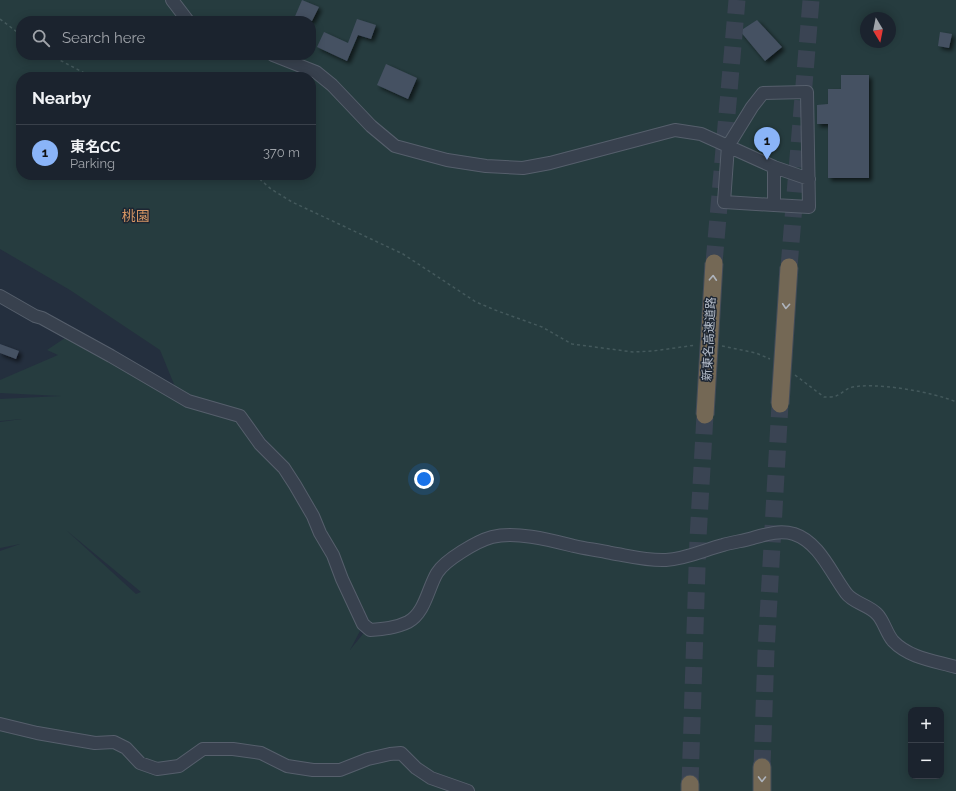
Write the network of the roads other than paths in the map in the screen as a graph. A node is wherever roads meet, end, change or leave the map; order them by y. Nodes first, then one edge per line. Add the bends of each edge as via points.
1 (172, 0) edge
2 (184, 16) edge
3 (286, 60) edge
4 (316, 72) edge
5 (316, 72) edge
6 (728, 146) junction
7 (774, 166) junction
8 (809, 179) junction
9 (774, 205) junction
10 (714, 263) tunnel mouth
11 (789, 268) tunnel mouth
12 (0, 296) edge
13 (780, 404) tunnel mouth
14 (705, 415) tunnel mouth
15 (956, 667) edge
16 (0, 724) edge
17 (762, 767) tunnel mouth
18 (468, 791) edge
19 (762, 791) edge

1 - 2 street
3 - 5 street
4 - 6 street via 395,146 447,160 523,168 675,130 701,134
6 - 7 street
6 - 8 street via 752,107 764,93 807,92
6 - 9 street via 724,202
7 - 8 street
7 - 9 street
8 - 9 street via 810,207
14 -> 10 highway, 新東名高速道路, bridge
11 -> 13 highway, bridge
12 - 15 street via 188,401 240,416 260,444 284,468 295,486 333,555 363,624 370,630 390,628 408,622 416,616 429,587 444,563 491,537 533,537 648,559 667,560 724,544 784,532 805,539 816,549 847,595 877,614 892,640 904,650
16 - 18 street via 95,743 114,742 126,748 140,763 157,769 178,766 203,749 233,749 261,753 288,766 313,770 340,770 368,759 401,754 431,778
17 -> 19 highway

